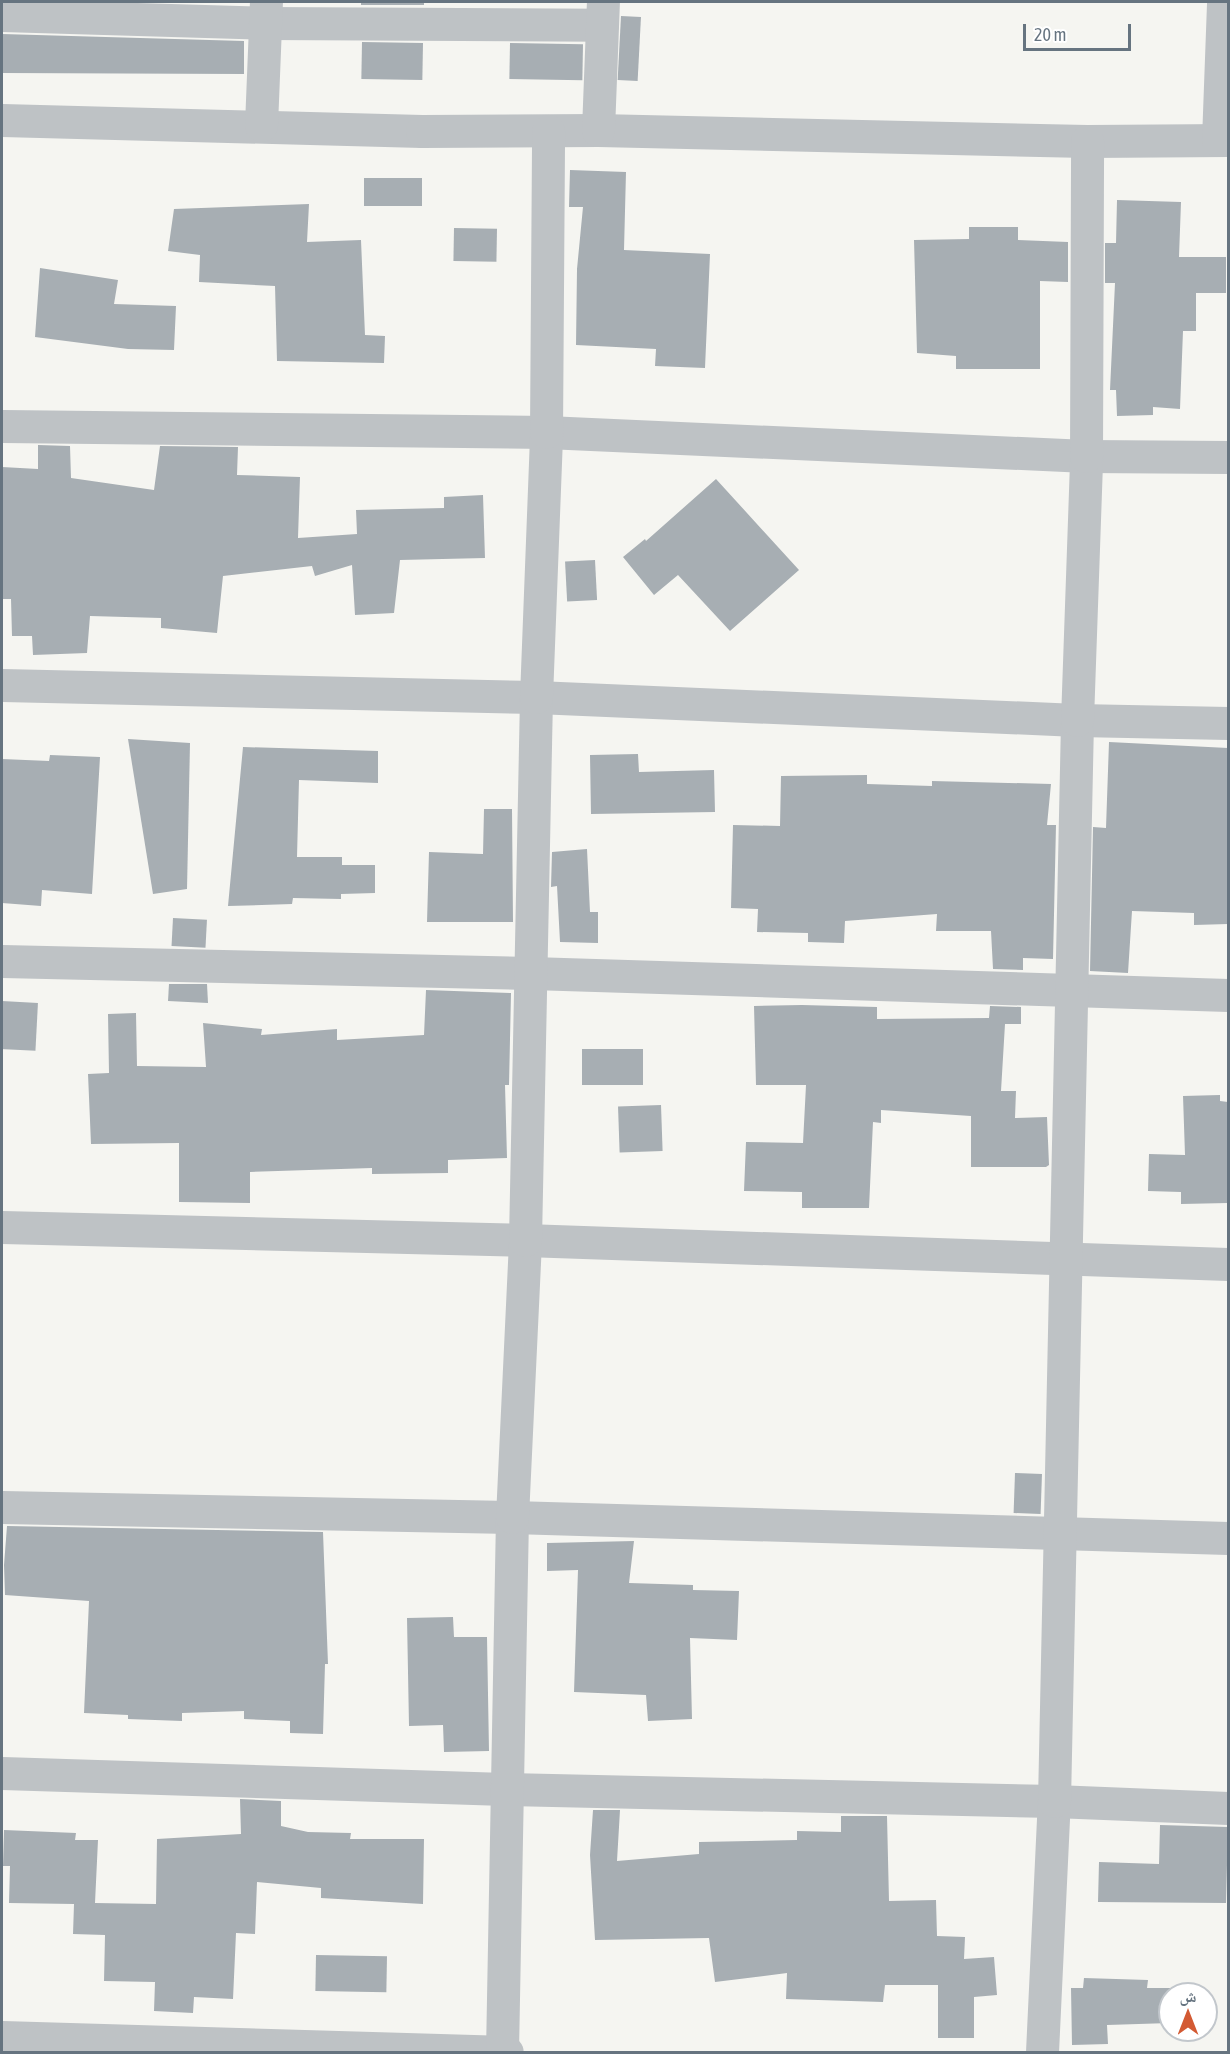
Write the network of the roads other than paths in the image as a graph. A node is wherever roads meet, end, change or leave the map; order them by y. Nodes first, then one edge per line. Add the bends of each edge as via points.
1 (1223, 2) edge
2 (266, 12) edge
3 (603, 14) edge
4 (2, 15) edge
5 (2, 120) edge
6 (261, 125) junction
7 (598, 130) junction
8 (548, 132) junction
9 (1223, 140) edge
10 (1087, 141) junction
11 (2, 426) edge
12 (546, 432) junction
13 (1086, 456) junction
14 (1228, 458) edge
15 (2, 686) edge
16 (536, 697) junction
17 (1077, 720) junction
18 (1228, 723) edge
19 (2, 961) edge
20 (531, 973) junction
21 (1073, 991) junction
22 (1228, 995) edge
23 (2, 1227) edge
24 (525, 1240) junction
25 (1066, 1259) junction
26 (1228, 1264) edge
27 (2, 1507) edge
28 (512, 1517) junction
29 (1059, 1532) junction
30 (1228, 1538) edge
31 (2, 1773) edge
32 (506, 1790) junction
33 (1054, 1801) junction
34 (1228, 1808) edge
35 (2, 2037) edge
36 (502, 2052) edge
37 (507, 2052) edge
38 (1042, 2052) edge

1 - 9 street
2 - 3 street
2 - 4 street
2 - 6 street
3 - 7 street
5 - 6 street
6 - 8 street
7 - 8 street
7 - 10 street
8 - 12 street
9 - 10 street
10 - 13 street
11 - 12 street
12 - 13 street
12 - 16 street
13 - 14 street
13 - 17 street
15 - 16 street
16 - 17 street
16 - 20 street
17 - 18 street
17 - 21 street
19 - 20 street
20 - 21 street
20 - 24 street
21 - 22 street
21 - 25 street
23 - 24 street
24 - 25 street
24 - 28 street
25 - 26 street
25 - 29 street
27 - 28 street
28 - 29 street
28 - 32 street
29 - 30 street
29 - 33 street
31 - 32 street
32 - 33 street
32 - 36 street
33 - 34 street
33 - 38 street
35 - 36 street
36 - 37 street

